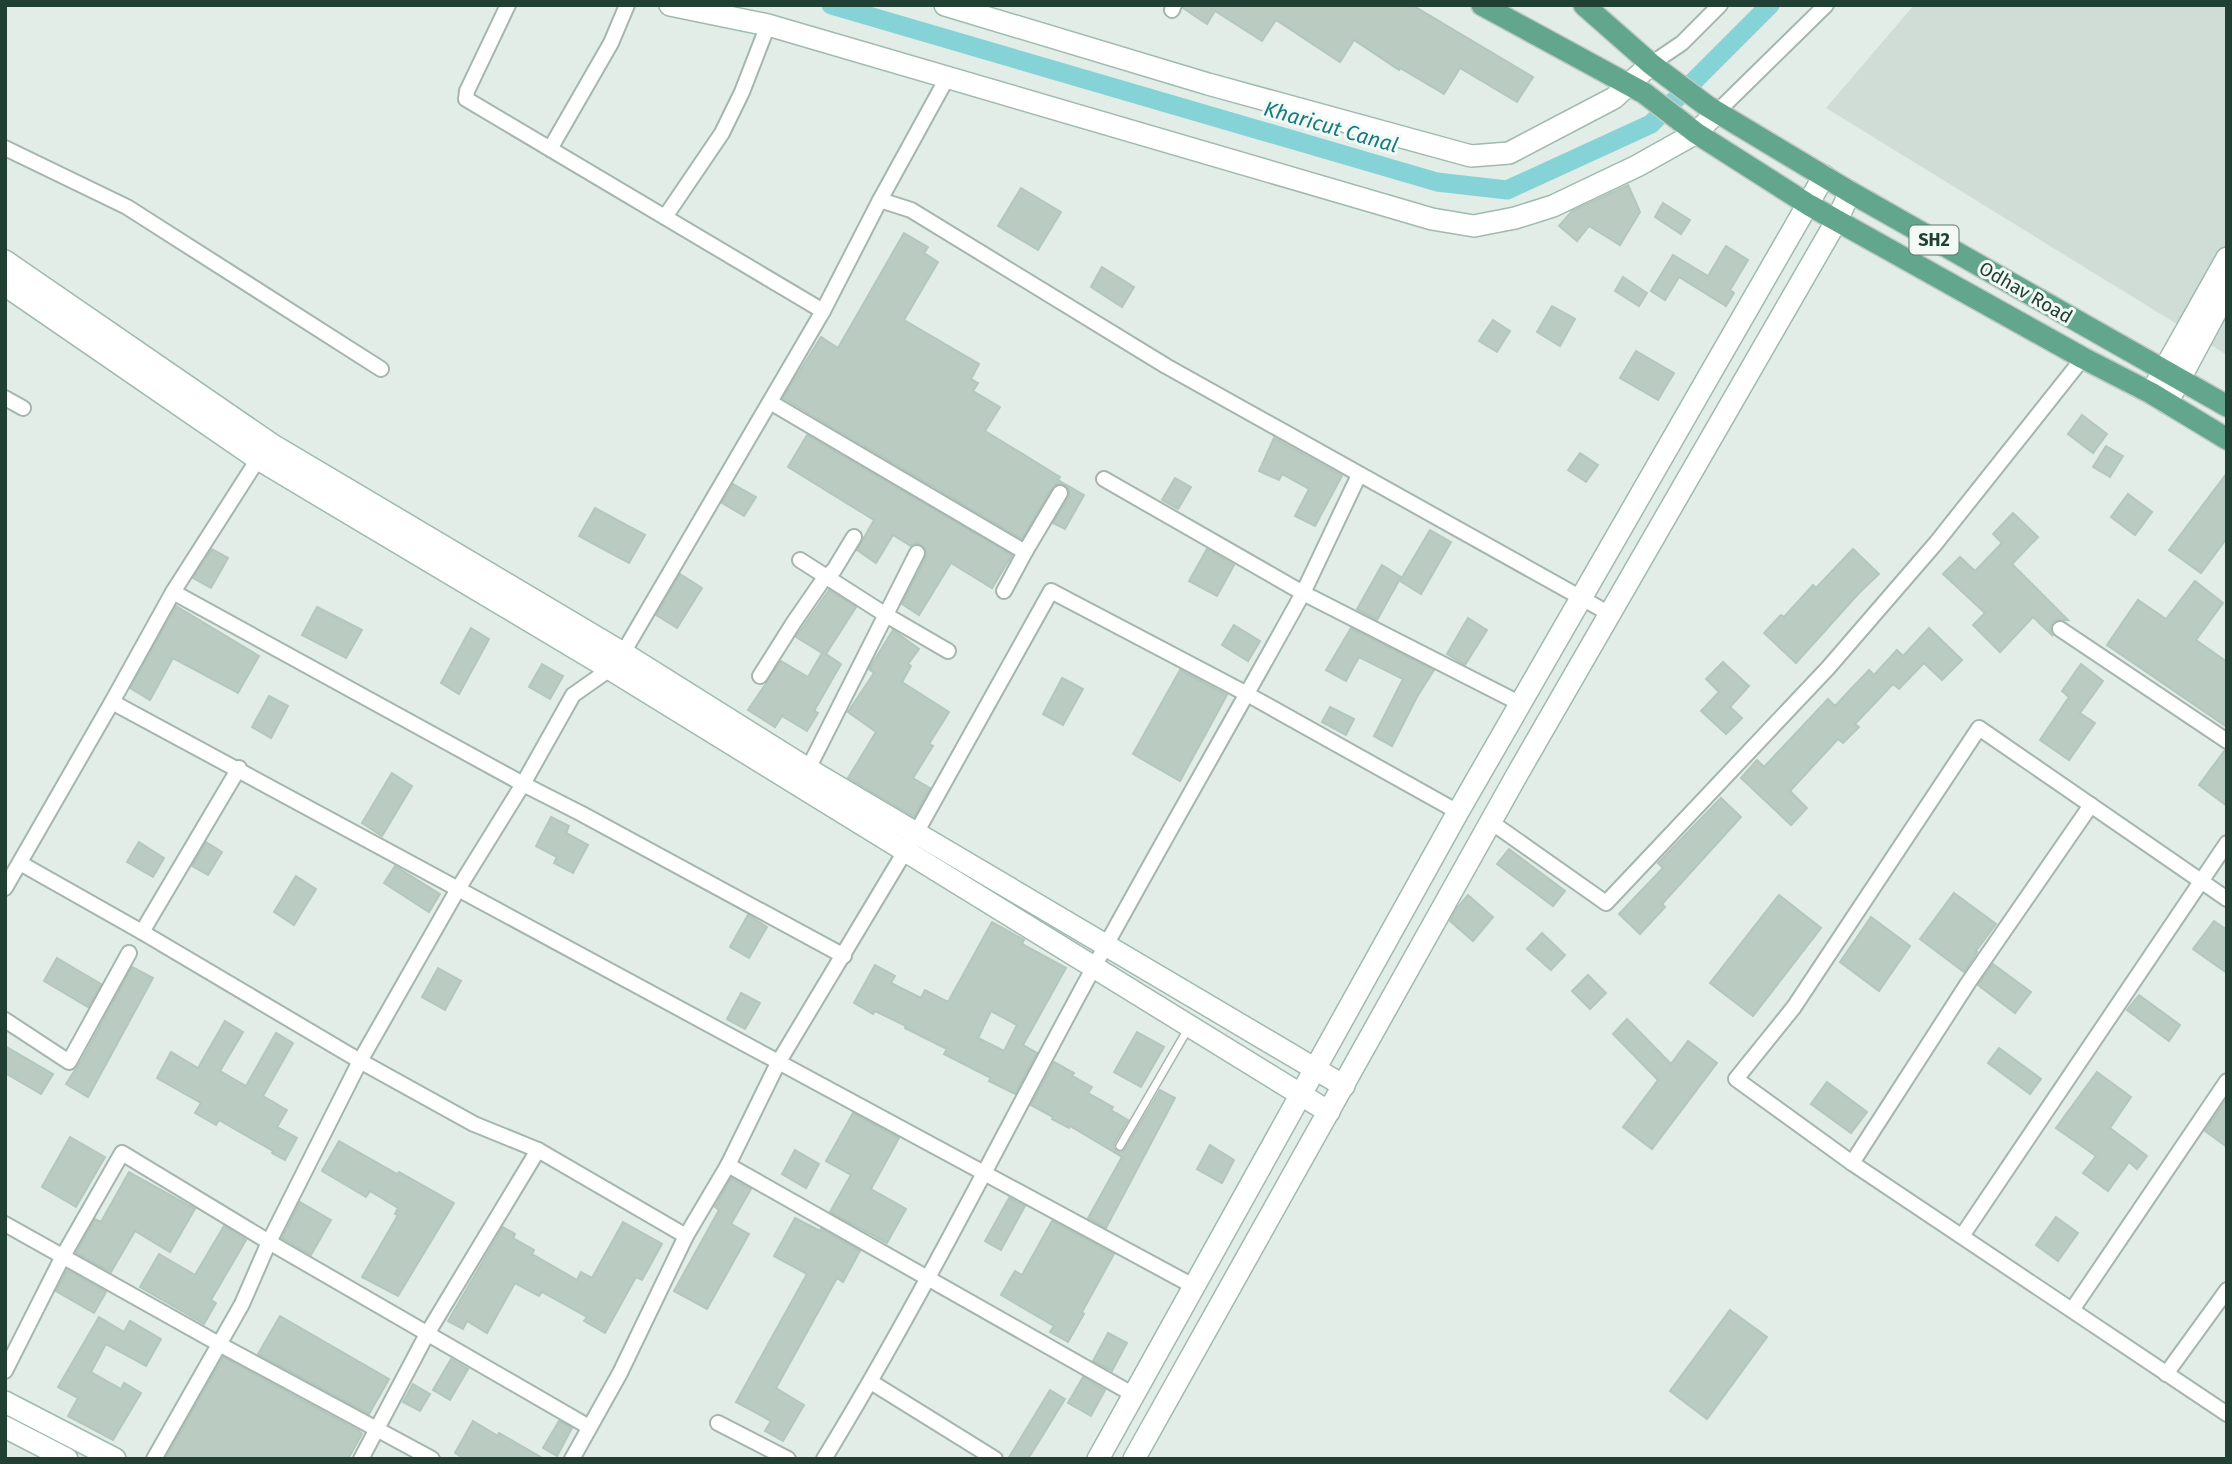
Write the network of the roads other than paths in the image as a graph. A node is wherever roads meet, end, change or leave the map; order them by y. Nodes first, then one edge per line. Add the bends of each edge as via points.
1 (508, 5) edge
2 (627, 5) edge
3 (670, 5) edge
4 (945, 5) edge
5 (1482, 5) edge
6 (1584, 5) edge
7 (1720, 5) edge
8 (1826, 5) edge
9 (768, 25) junction
10 (1658, 70) junction
11 (947, 78) junction
12 (1636, 89) junction
13 (1712, 109) junction
14 (1696, 133) junction
15 (5, 148) edge
16 (550, 149) junction
17 (1824, 176) junction
18 (1850, 192) junction
19 (880, 200) junction
20 (1809, 205) junction
21 (665, 217) junction
22 (1837, 220) junction
23 (2227, 258) edge
24 (5, 261) edge
25 (5, 285) edge
26 (2227, 290) edge
27 (823, 311) junction
28 (2083, 358) junction
29 (381, 369) dead end
30 (2171, 374) junction
31 (5, 398) edge
32 (2159, 398) junction
33 (770, 402) junction
34 (2227, 406) edge
35 (23, 408) dead end
36 (2227, 439) edge
37 (258, 459) junction
38 (1359, 475) junction
39 (1104, 480) dead end
40 (1060, 493) dead end
41 (853, 537) dead end
42 (1025, 552) junction
43 (917, 553) dead end
44 (800, 560) dead end
45 (826, 578) junction
46 (1004, 591) dead end
47 (173, 592) junction
48 (1303, 593) junction
49 (1581, 599) junction
50 (1610, 614) junction
51 (886, 615) junction
52 (2060, 629) dead end
53 (948, 651) dead end
54 (617, 661) junction
55 (760, 676) dead end
56 (1247, 694) junction
57 (112, 702) junction
58 (1521, 704) junction
59 (2227, 741) edge
60 (239, 768) junction
61 (808, 769) junction
62 (523, 784) junction
63 (2091, 805) junction
64 (1458, 812) junction
65 (1491, 822) junction
66 (910, 842) junction
67 (2227, 843) edge
68 (20, 863) junction
69 (2201, 881) junction
70 (5, 888) edge
71 (458, 889) junction
72 (2227, 899) edge
73 (142, 932) junction
74 (1106, 946) junction
75 (129, 953) dead end
76 (844, 956) junction
77 (1094, 967) junction
78 (5, 1020) edge
79 (1190, 1025) junction
80 (360, 1061) junction
81 (778, 1063) junction
82 (1315, 1069) junction
83 (2227, 1082) edge
84 (1344, 1086) junction
85 (1301, 1094) junction
86 (1329, 1112) junction
87 (1121, 1146) dead end
88 (538, 1150) junction
89 (1852, 1163) junction
90 (728, 1164) junction
91 (983, 1173) junction
92 (5, 1224) edge
93 (686, 1236) junction
94 (1962, 1236) junction
95 (269, 1241) junction
96 (63, 1256) junction
97 (929, 1279) junction
98 (1195, 1286) junction
99 (2227, 1290) edge
100 (2072, 1310) junction
101 (427, 1334) junction
102 (219, 1344) junction
103 (5, 1370) edge
104 (2166, 1374) junction
105 (871, 1382) junction
106 (1134, 1395) junction
107 (5, 1402) edge
108 (2227, 1414) edge
109 (718, 1423) dead end
110 (5, 1427) edge
111 (589, 1427) junction
112 (377, 1430) junction
113 (67, 1459) edge
114 (115, 1459) edge
115 (154, 1459) edge
116 (361, 1459) edge
117 (432, 1459) edge
118 (572, 1459) edge
119 (788, 1459) edge
120 (824, 1459) edge
121 (995, 1459) edge
122 (1098, 1459) edge
123 (1134, 1459) edge

1 - 16 street via 466,99
2 - 16 street via 611,43
3 - 9 street
4 - 12 street via 1471,156 1509,153
5 - 12 main road, SH2
6 - 10 main road
7 - 10 street
8 - 13 street
9 - 11 street
9 - 21 street via 722,133
10 - 12 street
10 - 13 main road, Odhav Road
11 - 14 street via 1432,219 1474,226 1553,206
11 - 19 street
12 - 14 main road, SH2
13 - 14 street
13 - 17 main road, Odhav Road / SH2
14 - 20 main road, Odhav Road / SH2
15 - 29 street via 127,207
16 - 21 street
17 - 18 main road, Odhav Road / SH2
17 - 20 street
18 - 22 street
18 - 30 main road, Odhav Road / SH2
19 - 27 street
19 - 38 street via 911,210 1166,366
20 - 22 main road, Odhav Road / SH2
20 - 49 street
21 - 27 street
22 - 28 main road, Odhav Road / SH2
22 - 50 street
23 - 30 street
24 - 54 street via 271,444
25 - 37 street
26 - 30 street
27 - 33 street
28 - 32 main road, Odhav Road / SH2
28 - 65 street via 1936,543 1828,668 1605,903
30 - 32 street
30 - 34 main road, Odhav Road / SH2
31 - 35 street
32 - 36 main road, Odhav Road / SH2
33 - 42 street
33 - 54 street
37 - 47 street
37 - 54 street
38 - 48 street
38 - 49 street
39 - 48 street
40 - 42 street
41 - 45 street
42 - 46 street
43 - 51 street
44 - 45 street
45 - 51 street
45 - 55 street
47 - 57 street
47 - 62 street
48 - 56 street
48 - 58 street
49 - 50 street
49 - 58 street
50 - 65 street
51 - 53 street
51 - 61 street
52 - 59 street
54 - 61 street
54 - 62 street via 573,695
54 - 66 street
56 - 64 street
56 - 66 street via 1051,591
56 - 74 street
57 - 60 street
57 - 68 street
58 - 64 street
60 - 71 street
60 - 73 street
61 - 66 street
62 - 71 street
62 - 76 street
63 - 69 street
63 - 89 street
63 - 89 street via 1979,728 1794,1007 1736,1079
64 - 82 street
65 - 84 street
66 - 74 street
66 - 76 street
66 - 77 street
67 - 69 street
68 - 70 street
68 - 73 street
69 - 72 street
69 - 94 street
71 - 80 street
71 - 81 street
73 - 80 street
74 - 77 street
74 - 82 street
75 - 78 street via 69,1062
76 - 81 street
77 - 79 street
77 - 91 street
79 - 85 street
79 - 87 lane
80 - 88 street via 474,1124
80 - 95 street
81 - 90 street
81 - 91 street
82 - 84 street
82 - 85 street
83 - 100 street
84 - 86 street
85 - 86 street
85 - 98 street
86 - 123 street
88 - 93 street
88 - 101 street
89 - 94 street
90 - 93 street
90 - 97 street
91 - 97 street
91 - 98 street
92 - 96 street
93 - 111 street
94 - 100 street
95 - 96 street via 122,1153
95 - 101 street
95 - 102 street
96 - 102 street
96 - 103 street
97 - 105 street
97 - 106 street
98 - 106 street
99 - 104 street
100 - 104 street
101 - 111 street
101 - 112 street
102 - 112 street
102 - 115 street
104 - 108 street
105 - 120 street
105 - 121 street
106 - 122 street
107 - 114 street
109 - 119 street
110 - 113 street
111 - 118 street
112 - 116 street
112 - 117 street

